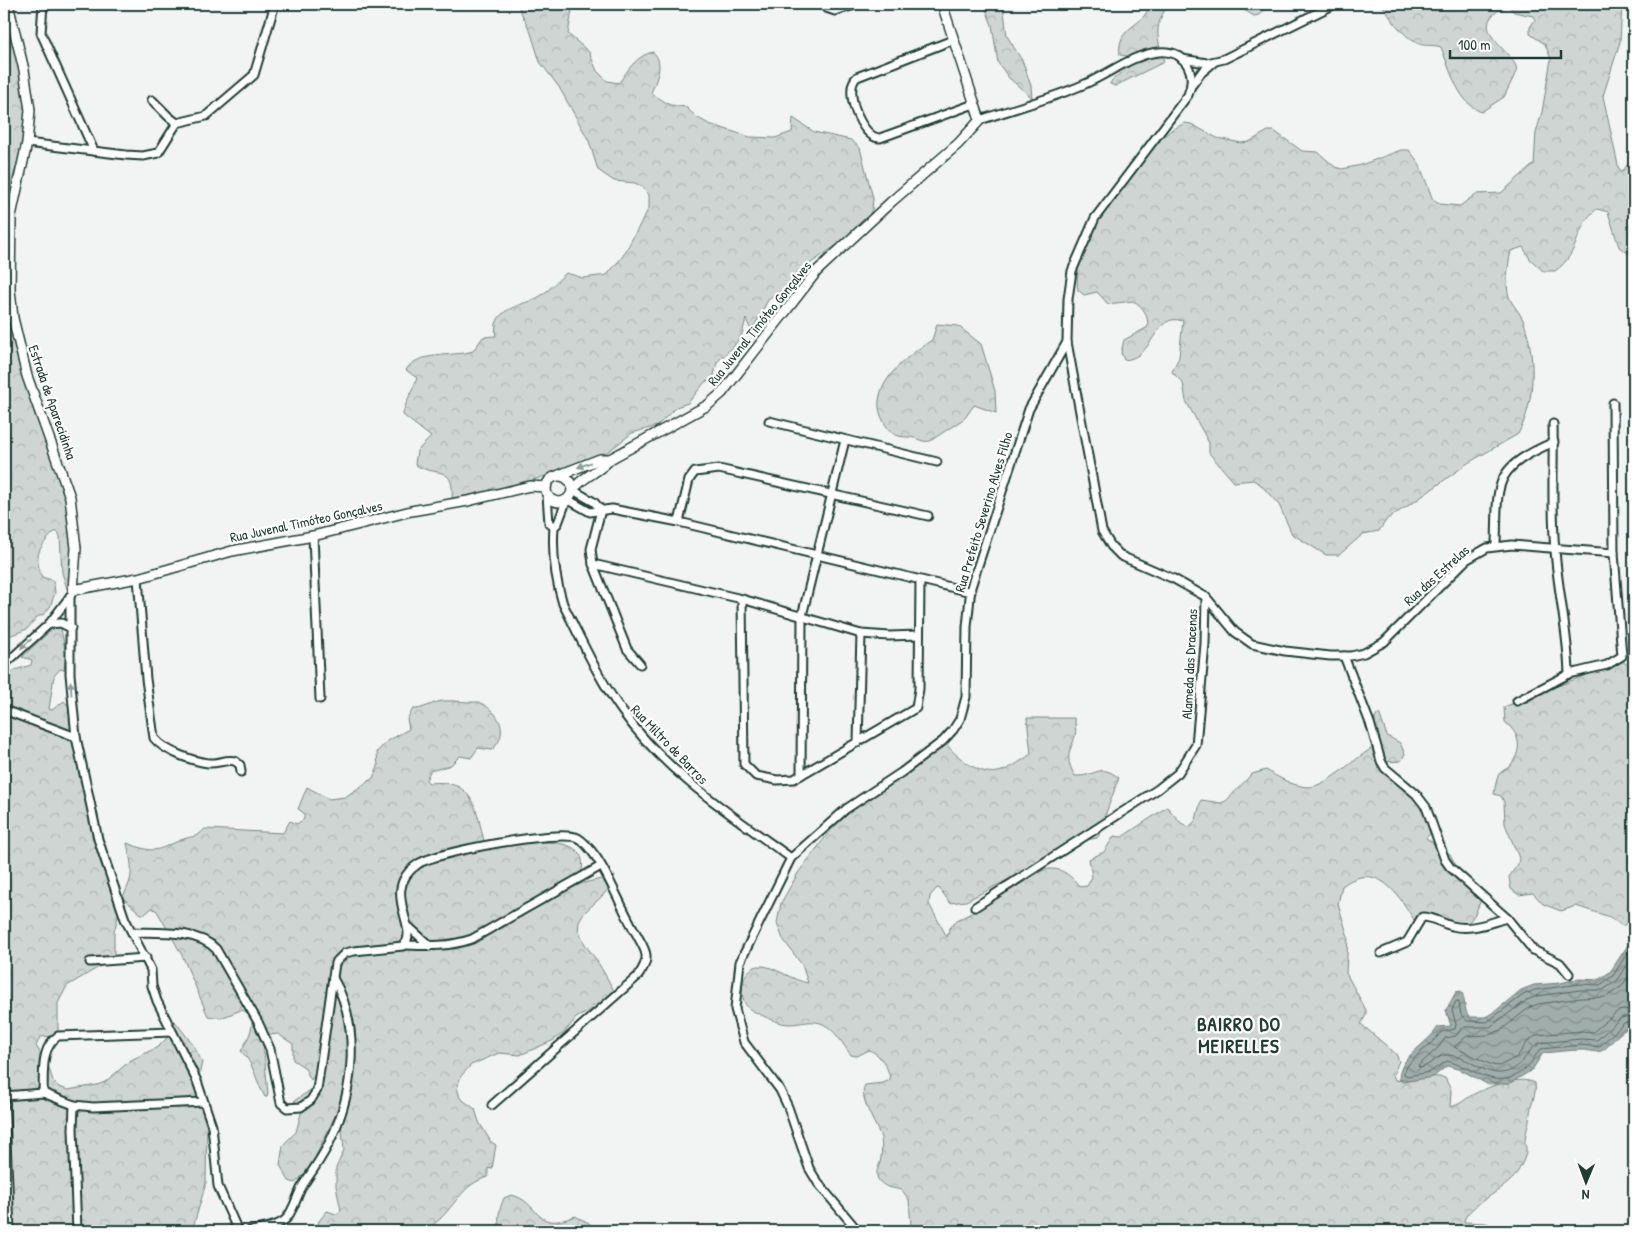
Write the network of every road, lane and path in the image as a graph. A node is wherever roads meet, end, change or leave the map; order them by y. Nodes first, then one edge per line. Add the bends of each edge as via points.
1 (8, 4) edge
2 (43, 4) edge
3 (275, 4) edge
4 (824, 4) edge
5 (858, 4) edge
6 (942, 4) edge
7 (1335, 4) edge
8 (953, 40) junction
9 (1182, 59) junction
10 (1214, 62) junction
11 (1192, 85) junction
12 (152, 100) dead end
13 (974, 104) junction
14 (980, 120) junction
15 (177, 123) junction
16 (27, 143) junction
17 (94, 151) junction
18 (8, 217) edge
19 (1067, 342) junction
20 (1613, 403) dead end
21 (769, 421) dead end
22 (1553, 424) dead end
23 (845, 440) junction
24 (1554, 442) junction
25 (610, 459) junction
26 (937, 462) dead end
27 (559, 475) junction
28 (573, 490) junction
29 (547, 491) junction
30 (832, 495) junction
31 (567, 500) junction
32 (601, 510) junction
33 (928, 516) dead end
34 (679, 522) junction
35 (554, 527) junction
36 (313, 536) junction
37 (1496, 545) junction
38 (1555, 549) junction
39 (1614, 553) junction
40 (817, 555) junction
41 (593, 564) junction
42 (138, 578) junction
43 (920, 580) junction
44 (971, 592) junction
45 (72, 593) junction
46 (1206, 597) junction
47 (742, 600) junction
48 (802, 616) junction
49 (49, 624) junction
50 (71, 628) junction
51 (861, 634) junction
52 (919, 634) junction
53 (1344, 656) junction
54 (640, 664) dead end
55 (4, 665) edge
56 (1569, 674) junction
57 (320, 699) dead end
58 (1516, 701) dead end
59 (4, 710) edge
60 (76, 737) junction
61 (858, 742) junction
62 (242, 772) dead end
63 (801, 775) junction
64 (791, 858) junction
65 (601, 866) junction
66 (975, 907) dead end
67 (1506, 918) junction
68 (407, 925) junction
69 (132, 932) junction
70 (405, 944) junction
71 (430, 946) junction
72 (1381, 953) dead end
73 (146, 958) junction
74 (90, 962) dead end
75 (1569, 974) dead end
76 (332, 978) junction
77 (172, 1032) junction
78 (43, 1093) junction
79 (4, 1096) edge
80 (203, 1102) junction
81 (74, 1105) junction
82 (492, 1105) dead end
83 (10, 1231) edge
84 (77, 1231) edge
85 (238, 1231) edge
86 (250, 1231) edge
87 (858, 1231) edge

1 - 16 street, Estrada de Aparecidinha via 28,92
2 - 17 street via 41,33
3 - 15 street via 254,75 206,116
4 - 5 street via 831,10
6 - 8 street
7 - 10 street
8 - 13 street
8 - 13 street via 857,77 851,83 855,108 874,138 886,137
9 - 10 street
9 - 11 street via 1190,70
9 - 14 street via 1172,53 1151,53 1085,84
10 - 11 street, Rua Prefeito Severino Alves Filho
11 - 19 street, Rua Prefeito Severino Alves Filho via 1175,114 1095,218 1072,271
12 - 15 street
13 - 14 street
14 - 25 street, Rua Juvenal Timóteo Gonçalves via 958,144 817,271 722,392 702,408
15 - 17 street via 162,149 153,155
16 - 17 street
16 - 18 street, Estrada de Aparecidinha
18 - 45 street, Estrada de Aparecidinha via 13,318 27,376 70,497 76,548
19 - 44 street, Rua Prefeito Severino Alves Filho via 1029,408
19 - 46 street, Alameda das Dracenas via 1102,531 1121,556 1182,582
20 - 39 street
21 - 23 street
22 - 24 street
23 - 26 street
23 - 30 street
24 - 37 street via 1515,462 1505,472 1499,490
24 - 38 street
25 -> 27 street, Rua Juvenal Timóteo Gonçalves via 600,459
25 - 28 street, Rua Juvenal Timóteo Gonçalves
27 - 28 street via 569,479
27 - 29 street via 549,480
28 - 31 street
28 - 32 street
29 - 31 street via 556,502
29 - 35 street, Rua Miltro de Barros via 549,523
29 - 36 street, Rua Juvenal Timóteo Gonçalves via 530,486 436,505
30 - 33 street
30 - 34 street via 719,469 706,470 695,472 689,480
30 - 40 street
31 - 32 street via 590,512
31 - 35 street, Rua Miltro de Barros
32 - 34 street via 612,509
32 - 41 street via 591,549
34 - 40 street
35 - 64 street, Rua Miltro de Barros via 554,571 563,604 621,710 704,796
36 - 42 street, Rua Juvenal Timóteo Gonçalves via 232,551
36 - 57 street
37 - 38 street, Rua das Estrelas
37 - 53 street, Rua das Estrelas via 1466,560 1375,648
38 - 39 street, Rua das Estrelas
38 - 56 street via 1567,629
39 - 56 street via 1622,656 1607,665
40 - 43 street
40 - 48 street
41 - 47 street
41 - 54 street via 627,649
42 - 45 street, Rua Juvenal Timóteo Gonçalves
42 - 62 street via 146,679 156,741 200,761 235,761
43 - 44 street
43 - 52 street
44 - 64 street, Rua Prefeito Severino Alves Filho via 966,697 964,709 953,730 924,756 833,819
45 - 49 street
45 - 50 street
46 - 53 street via 1235,632 1252,644 1284,651
46 - 66 street, Alameda das Dracenas via 1196,745 1178,773
47 - 48 street
47 - 63 street via 744,764 756,776 778,780
48 - 51 street
48 - 63 street
49 - 50 street via 61,623
49 -> 55 street
60 -> 50 street via 70,674
51 - 52 street
51 - 61 street
52 - 61 street via 916,708
53 - 67 street via 1385,768 1416,794 1426,807 1450,867
56 - 58 street
59 - 60 street
60 - 69 street via 98,839
61 - 63 street
64 - 87 street, Rua Prefeito Severino Alves Filho via 740,962 734,1009 744,1042 780,1090 809,1168
65 - 68 street via 578,838 563,834 427,858 417,864 403,882 400,892
65 - 71 street via 472,939 458,944
65 - 82 street via 621,909 643,945 645,965 638,976
67 - 72 street via 1469,929 1422,917 1407,942
67 - 75 street via 1533,950 1560,963
68 - 70 street
68 - 71 street
69 - 73 street
69 - 76 street via 196,937 216,949 265,1037 273,1061 278,1096 287,1108 306,1104 317,1090
70 - 71 street
70 - 76 street via 345,953 335,963
73 - 74 street
73 - 77 street via 157,1001
76 - 86 street via 340,990 349,1018 347,1097 330,1142 289,1214 280,1223
77 - 78 street via 58,1036 46,1048
77 - 80 street via 191,1067
78 - 79 street
78 - 81 street
79 - 83 street
80 - 81 street
80 - 85 street via 212,1126 218,1186
81 - 84 street

